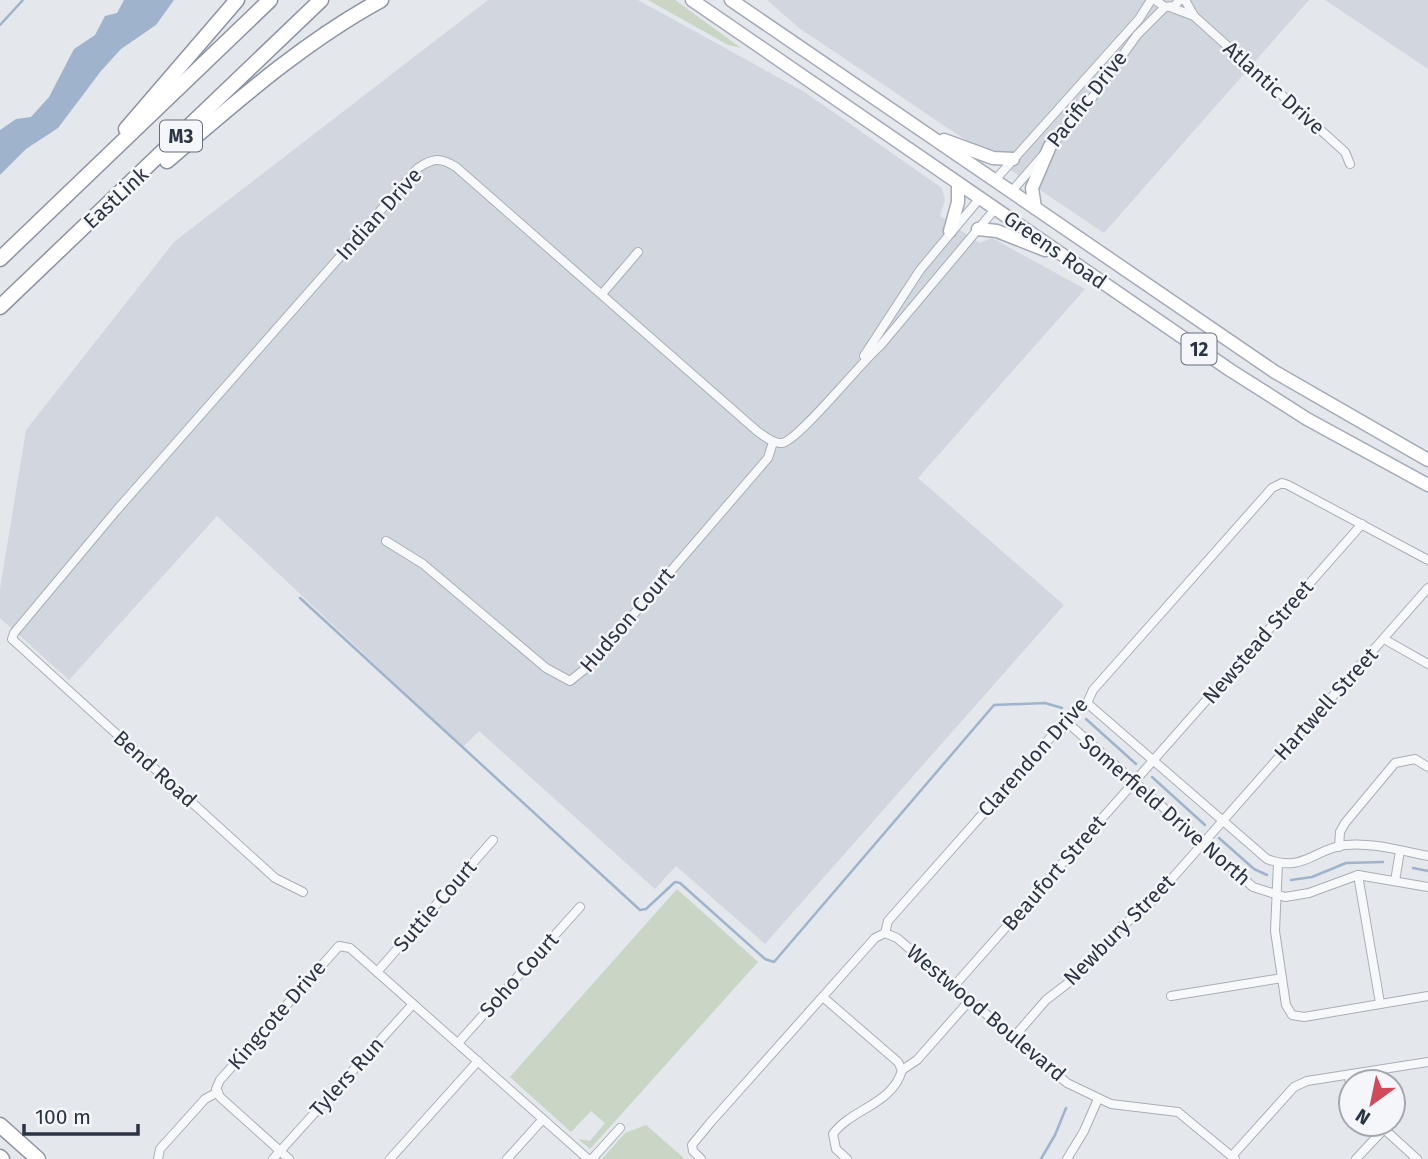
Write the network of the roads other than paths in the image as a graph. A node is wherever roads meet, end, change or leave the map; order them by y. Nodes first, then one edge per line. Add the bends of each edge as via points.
1 (237, 0) edge
2 (270, 0) edge
3 (321, 0) edge
4 (381, 0) edge
5 (692, 0) edge
6 (731, 0) edge
7 (1153, 0) edge
8 (1180, 0) edge
9 (1185, 0) edge
10 (1167, 7) junction
11 (1194, 16) junction
12 (915, 126) junction
13 (1050, 146) junction
14 (1013, 159) junction
15 (1350, 164) dead end
16 (995, 180) junction
17 (958, 183) junction
18 (80, 184) junction
19 (1011, 192) junction
20 (980, 198) junction
21 (1035, 208) junction
22 (995, 209) junction
23 (978, 229) junction
24 (950, 231) junction
25 (638, 252) dead end
26 (1065, 257) junction
27 (0, 258) edge
28 (40, 270) junction
29 (602, 295) junction
30 (0, 307) edge
31 (861, 362) junction
32 (774, 442) junction
33 (1398, 443) junction
34 (1428, 460) edge
35 (1387, 463) junction
36 (1428, 485) edge
37 (1362, 524) junction
38 (386, 541) dead end
39 (1428, 560) edge
40 (1428, 588) edge
41 (12, 639) joint
42 (1384, 639) junction
43 (1428, 664) edge
44 (1087, 703) junction
45 (1069, 724) junction
46 (1154, 759) junction
47 (1428, 766) edge
48 (1133, 783) junction
49 (1223, 820) junction
50 (493, 840) dead end
51 (1202, 843) junction
52 (1339, 847) junction
53 (1400, 851) junction
54 (1428, 856) edge
55 (1278, 863) junction
56 (1358, 875) junction
57 (1395, 881) junction
58 (1428, 887) edge
59 (303, 892) dead end
60 (1274, 896) junction
61 (580, 908) dead end
62 (885, 933) junction
63 (377, 972) junction
64 (1282, 978) junction
65 (954, 986) junction
66 (1171, 996) dead end
67 (1428, 996) edge
68 (824, 998) junction
69 (970, 1000) junction
70 (413, 1003) junction
71 (1380, 1003) junction
72 (1013, 1038) junction
73 (458, 1043) junction
74 (478, 1061) junction
75 (1428, 1062) edge
76 (1392, 1068) edge
77 (902, 1070) junction
78 (1337, 1077) edge
79 (217, 1091) junction
80 (1098, 1099) junction
81 (543, 1119) junction
82 (0, 1125) edge
83 (620, 1128) dead end
84 (1372, 1138) edge
85 (1393, 1138) edge
86 (280, 1151) junction
87 (1234, 1158) edge
88 (37, 1159) edge
89 (158, 1159) edge
90 (273, 1159) edge
91 (289, 1159) edge
92 (390, 1159) edge
93 (507, 1159) edge
94 (590, 1159) edge
95 (701, 1159) edge
96 (846, 1159) edge
97 (1067, 1159) edge
98 (1356, 1159) edge
99 (1416, 1159) edge

1 - 18 highway
2 - 18 highway, EastLink / M3
3 - 28 highway, EastLink / M3
4 - 28 highway via 288,60
5 - 17 main road, Greens Road / 12
6 - 12 main road, Greens Road / 12
7 - 10 street, Atlantic Drive
7 - 14 street, Pacific Drive
8 - 10 street, Pacific Drive
9 - 11 street, Atlantic Drive
10 - 11 street, Atlantic Drive
10 - 13 street, Pacific Drive via 1137,35 1087,105
11 - 15 street, Atlantic Drive via 1345,152
12 - 14 main road via 993,158
12 - 16 main road, Greens Road / 12
13 - 19 street, Pacific Drive
13 - 21 main road via 1032,188
14 - 16 street, Pacific Drive
16 - 19 main road, Greens Road / 12
16 - 20 main road
17 - 20 main road, Greens Road / 12
17 - 24 main road
18 - 27 highway, EastLink / M3
19 - 21 main road, Greens Road / 12
19 - 22 main road
20 - 22 main road, Greens Road / 12
20 - 24 street
21 - 33 main road, Greens Road / 12 via 1275,372
22 - 23 street
22 - 26 main road, Greens Road / 12
23 - 26 main road via 997,231
23 - 31 street via 880,346
24 - 31 street
25 - 29 street
26 - 35 main road, Greens Road / 12 via 1280,403
28 - 30 highway, EastLink / M3
29 - 32 street, Indian Drive
29 - 41 street, Indian Drive via 456,167 443,159 431,160 418,168 116,511
31 - 32 street via 800,432 792,439
32 - 38 street, Hudson Court via 768,458 590,665 570,681 546,668 423,564
33 - 34 main road, Greens Road / 12
33 - 35 main road via 1396,457
35 - 36 main road, Greens Road / 12
37 - 39 street, Clarendon Drive
37 - 44 street, Clarendon Drive via 1288,485 1272,488 1093,690
37 - 46 street, Newstead Street
40 - 42 street, Hartwell Street
41 - 59 street, Bend Road via 275,878
42 - 43 street
42 - 49 street, Hartwell Street
44 - 45 street, Clarendon Drive via 1073,711
44 - 46 street
45 - 48 street, Somerfield Drive North
45 - 62 street, Clarendon Drive via 1050,738 888,921
46 - 48 street, Beaufort Street
46 - 49 street
47 - 52 street via 1415,759 1395,763 1345,823
48 - 51 street, Somerfield Drive North
48 - 65 street, Beaufort Street
49 - 51 street, Newbury Street
49 - 55 street via 1256,851
50 - 63 street, Suttie Court
51 - 60 street, Somerfield Drive North via 1245,881
51 - 72 street, Newbury Street via 1146,908 1119,928
52 - 53 street via 1370,845
52 - 55 street via 1297,864
53 - 54 street
53 - 57 street
55 - 60 street
56 - 57 street, Somerfield Drive North
56 - 60 street, Somerfield Drive North via 1308,893
56 - 71 street
57 - 58 street, Somerfield Drive North
60 - 64 street
61 - 73 street, Soho Court
62 - 65 street, Westwood Boulevard
62 - 68 street, Clarendon Drive via 875,938
63 - 70 street
63 - 79 street, Kingcote Drive via 339,946 229,1070
64 - 66 street
64 - 71 street via 1286,1004 1298,1016
65 - 69 street, Westwood Boulevard
67 - 71 street
68 - 77 street
68 - 95 street, Clarendon Drive via 697,1138 693,1151
69 - 72 street, Westwood Boulevard
69 - 77 street via 917,1060
70 - 73 street
70 - 86 street, Tylers Run
72 - 80 street, Westwood Boulevard via 1067,1083
73 - 74 street
74 - 81 street
74 - 92 street
75 - 76 street
77 - 96 street via 878,1102 833,1135 836,1149
78 - 87 street via 1294,1087
79 - 86 street
79 - 89 street, Kingcote Drive via 160,1149
80 - 87 street, Westwood Boulevard via 1131,1108 1178,1112
80 - 97 street
81 - 93 street
81 - 94 street
82 - 88 highway
83 - 94 street
84 - 98 street
85 - 99 street
86 - 90 street, Tylers Run
86 - 91 street

